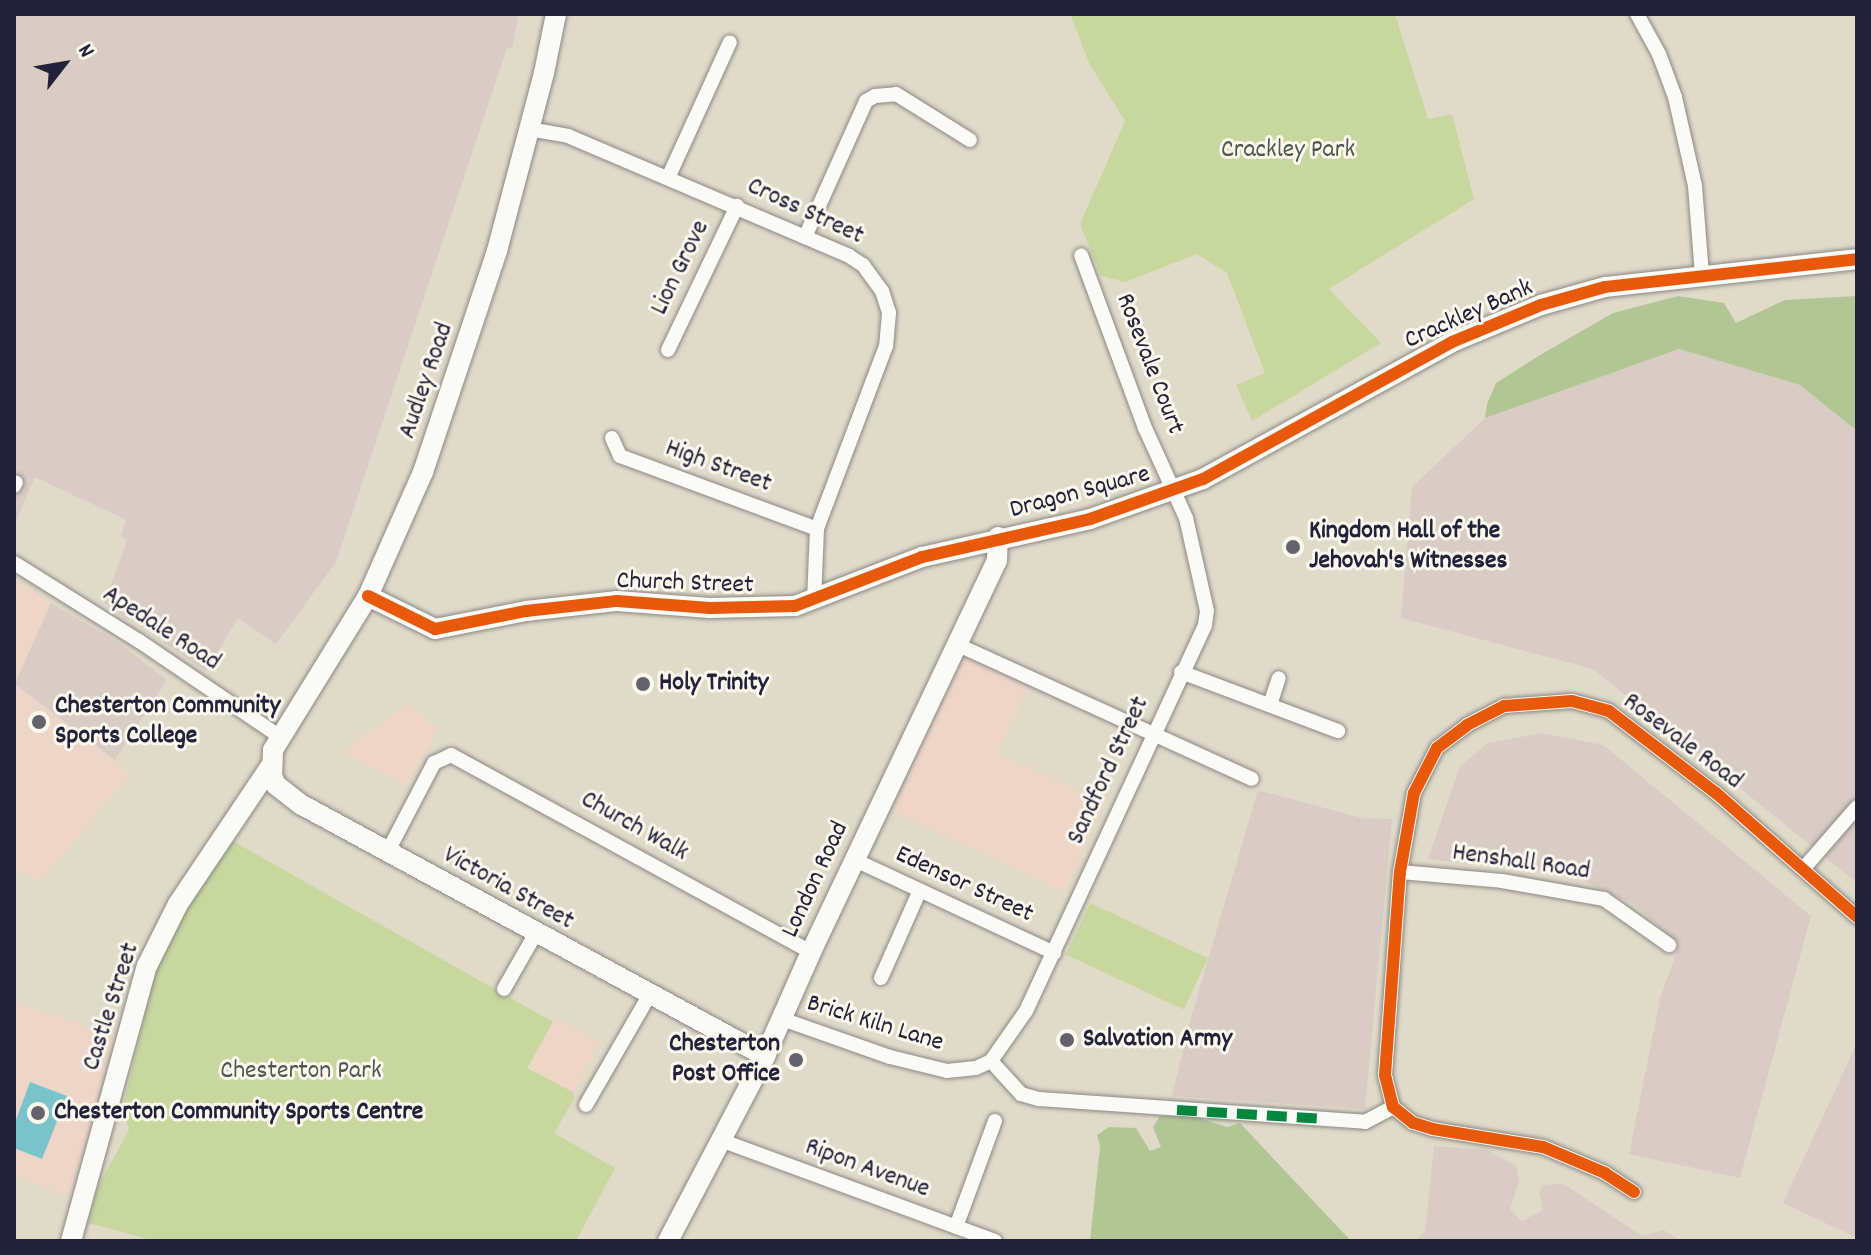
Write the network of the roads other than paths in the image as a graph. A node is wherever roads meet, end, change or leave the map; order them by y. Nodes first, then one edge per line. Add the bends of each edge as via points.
1 (556, 14) edge
2 (1637, 14) edge
3 (730, 42) dead end
4 (529, 129) junction
5 (970, 140) dead end
6 (668, 178) junction
7 (737, 206) junction
8 (805, 237) junction
9 (1081, 255) dead end
10 (1857, 259) edge
11 (1702, 275) junction
12 (668, 350) dead end
13 (612, 438) dead end
14 (1174, 490) junction
15 (817, 529) junction
16 (998, 537) junction
17 (14, 563) edge
18 (368, 596) junction
19 (814, 600) junction
20 (956, 644) junction
21 (1181, 672) junction
22 (1279, 678) dead end
23 (1270, 705) junction
24 (1338, 731) dead end
25 (1153, 734) junction
26 (280, 737) junction
27 (270, 767) junction
28 (1252, 779) dead end
29 (1857, 807) edge
30 (387, 853) junction
31 (855, 860) junction
32 (1803, 869) junction
33 (1400, 872) junction
34 (920, 890) junction
35 (1857, 917) edge
36 (536, 933) junction
37 (1669, 945) dead end
38 (811, 952) junction
39 (1054, 953) junction
40 (881, 978) dead end
41 (504, 989) dead end
42 (649, 996) junction
43 (782, 1019) junction
44 (765, 1056) junction
45 (991, 1061) junction
46 (586, 1105) dead end
47 (1393, 1107) junction
48 (995, 1121) dead end
49 (723, 1141) junction
50 (1634, 1192) dead end
51 (956, 1227) junction
52 (71, 1241) edge
53 (668, 1241) edge
54 (995, 1241) edge

1 - 4 street, Audley Road
2 - 11 street via 1675,97 1695,186
3 - 6 street
4 - 6 street, Cross Street via 568,136
4 - 18 street, Audley Road via 446,410
5 - 8 street via 896,94 871,98
6 - 7 street, Cross Street
7 - 8 street, Cross Street
7 - 12 street, Lion Grove
8 - 15 street, Cross Street via 863,265 882,291 889,313 886,346
9 - 14 street, Rosevale Court via 1121,368
10 - 11 street, Crackley Bank
11 - 14 street, Crackley Bank via 1605,287 1504,318
13 - 15 street, High Street via 620,456
14 - 16 street, Dragon Square via 1090,519
14 - 21 street, Sandford Street via 1186,518 1207,611
15 - 19 street, Cross Street
16 - 19 street, Church Street via 922,557
16 - 20 street, London Road via 997,561
17 - 26 street, Apedale Road
18 - 19 street, Church Street via 435,629 617,601 773,609
18 - 26 street, Audley Road
20 - 25 street
20 - 31 street, London Road
21 - 23 street
21 - 25 street, Sandford Street
22 - 23 street
23 - 24 street
25 - 28 street
25 - 39 street, Sandford Street
26 - 27 street
27 - 30 street, Victoria Street via 276,785 286,794
27 - 52 street, Castle Street via 178,904 147,966
29 - 32 street
30 - 36 street, Victoria Street
30 - 38 street, Church Walk via 434,763 451,755
31 - 34 street, Edensor Street
31 - 38 street, London Road
32 - 33 street, Rosevale Road via 1609,711 1572,701 1504,706 1437,748 1414,793
32 - 35 street, Rosevale Road
33 - 37 street, Henshall Road via 1502,881 1604,899
33 - 47 street, Rosevale Road via 1385,1075
34 - 39 street, Edensor Street
34 - 40 street
36 - 41 street
36 - 42 street, Victoria Street
38 - 43 street, London Road
39 - 45 street, Sandford Street via 1026,1011
42 - 44 street, Victoria Street
42 - 46 street
43 - 44 street, London Road
43 - 45 street, Brick Kiln Lane via 947,1071
44 - 49 street, London Road
45 - 47 street via 1021,1094 1039,1099 1365,1122
47 - 50 street via 1413,1123 1433,1129 1543,1147 1605,1173
48 - 51 street
49 - 51 street, Ripon Avenue
49 - 53 street, London Road
51 - 54 street, Ripon Avenue

